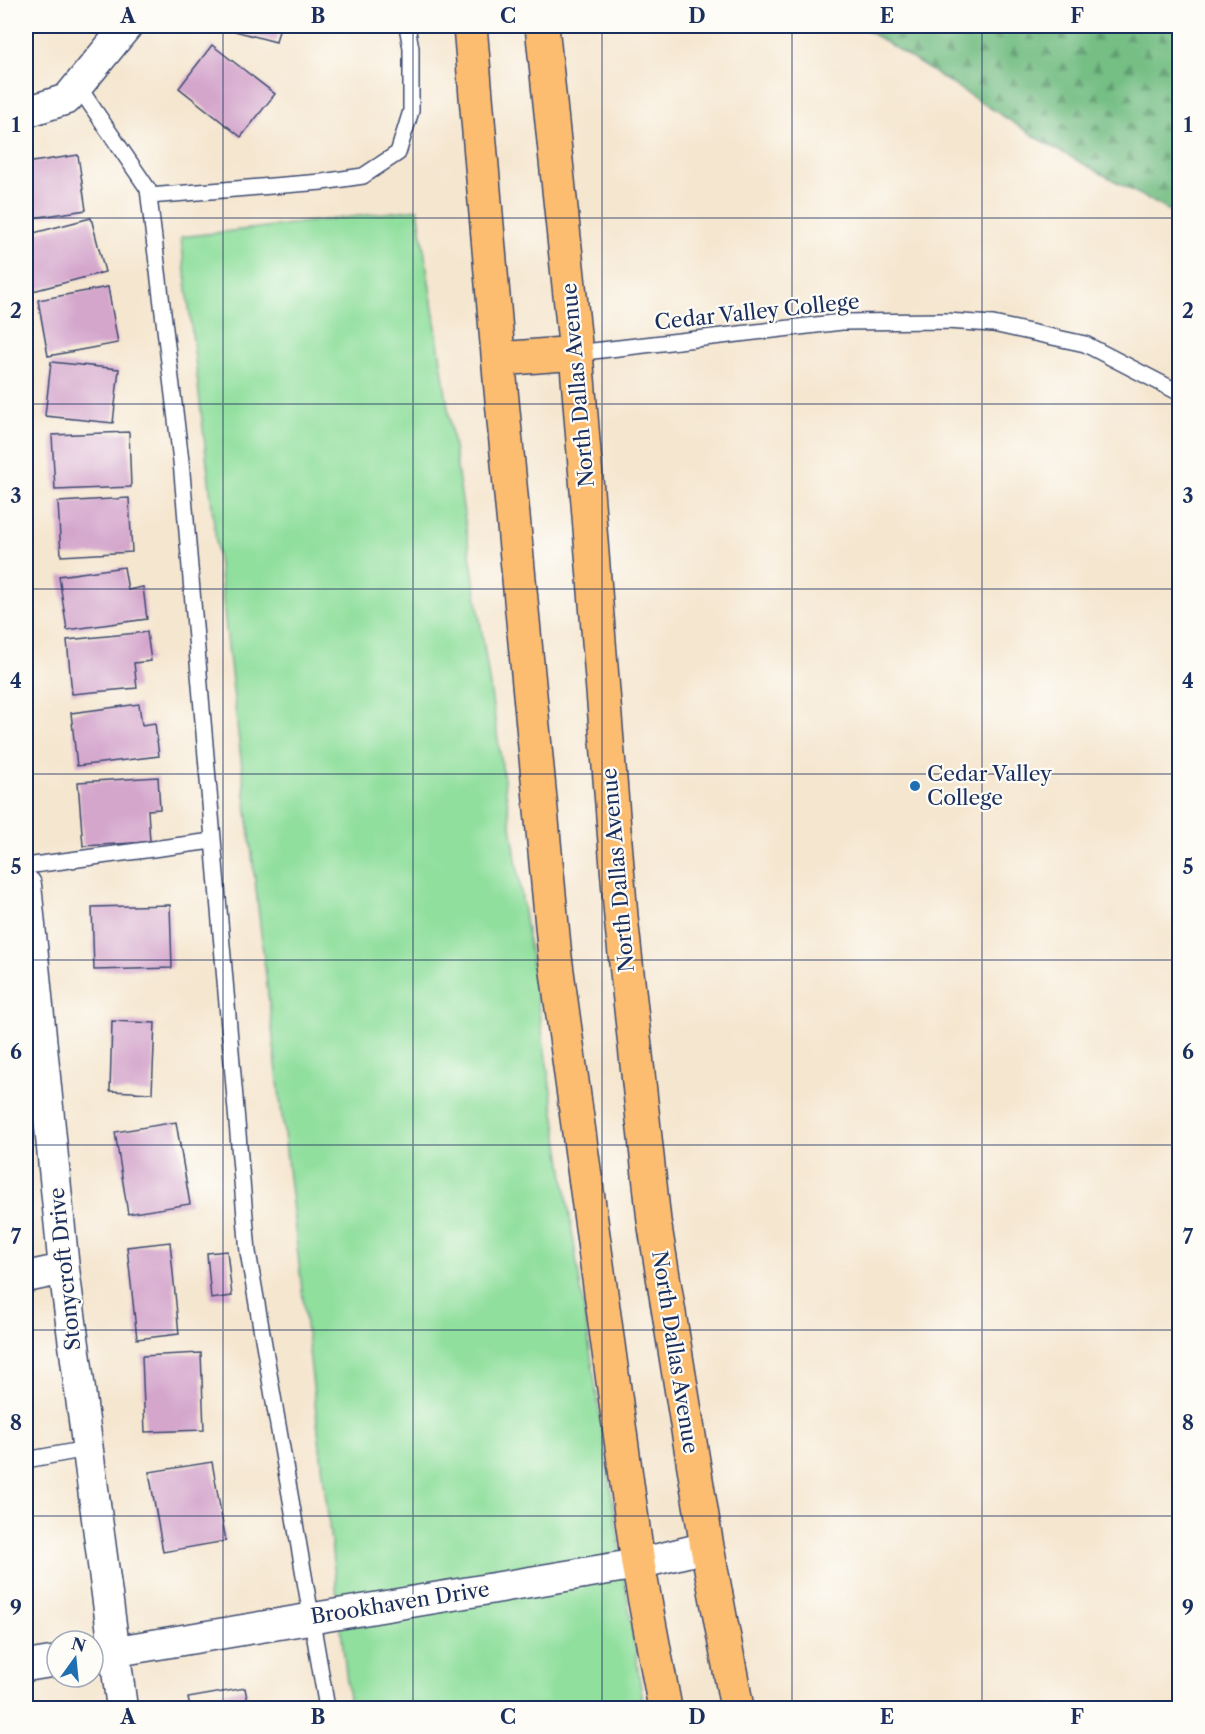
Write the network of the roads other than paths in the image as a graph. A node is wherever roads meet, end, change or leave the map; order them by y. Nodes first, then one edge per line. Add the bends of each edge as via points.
1 (127, 26) edge
2 (407, 26) edge
3 (470, 26) edge
4 (542, 26) edge
5 (78, 86) junction
6 (26, 112) edge
7 (149, 196) junction
8 (576, 353) junction
9 (499, 359) junction
10 (1179, 393) edge
11 (212, 841) junction
12 (26, 866) edge
13 (26, 903) edge
14 (36, 1085) edge
15 (64, 1269) junction
16 (26, 1277) edge
17 (87, 1449) junction
18 (26, 1460) edge
19 (707, 1547) junction
20 (638, 1564) junction
21 (310, 1618) junction
22 (101, 1629) edge
23 (105, 1653) edge
24 (105, 1659) edge
25 (45, 1662) edge
26 (26, 1666) edge
27 (122, 1708) edge
28 (327, 1708) edge
29 (665, 1708) edge
30 (737, 1708) edge

1 - 5 street
2 - 7 lane via 411,111 398,153 363,176
3 - 9 main road
4 - 8 main road, North Dallas Avenue
5 - 6 street via 67,99
5 - 7 lane via 120,145
7 - 11 lane via 181,461
8 - 9 main road
8 - 10 lane, Cedar Valley College via 842,322 993,324 1085,344
8 - 19 main road, North Dallas Avenue via 628,984 654,1221
9 - 20 main road via 555,957
11 - 12 lane
11 - 21 lane via 248,1252
13 - 14 street, Stonycroft Drive
14 - 15 street, Stonycroft Drive
15 - 16 street
15 - 17 street, Stonycroft Drive
17 - 18 lane
17 - 22 street, Stonycroft Drive
19 - 20 street, Brookhaven Drive
19 - 30 main road, North Dallas Avenue
20 - 21 street, Brookhaven Drive
20 - 29 main road
21 - 23 street, Brookhaven Drive
21 - 28 lane
24 - 27 street, Stonycroft Drive
25 - 26 street

